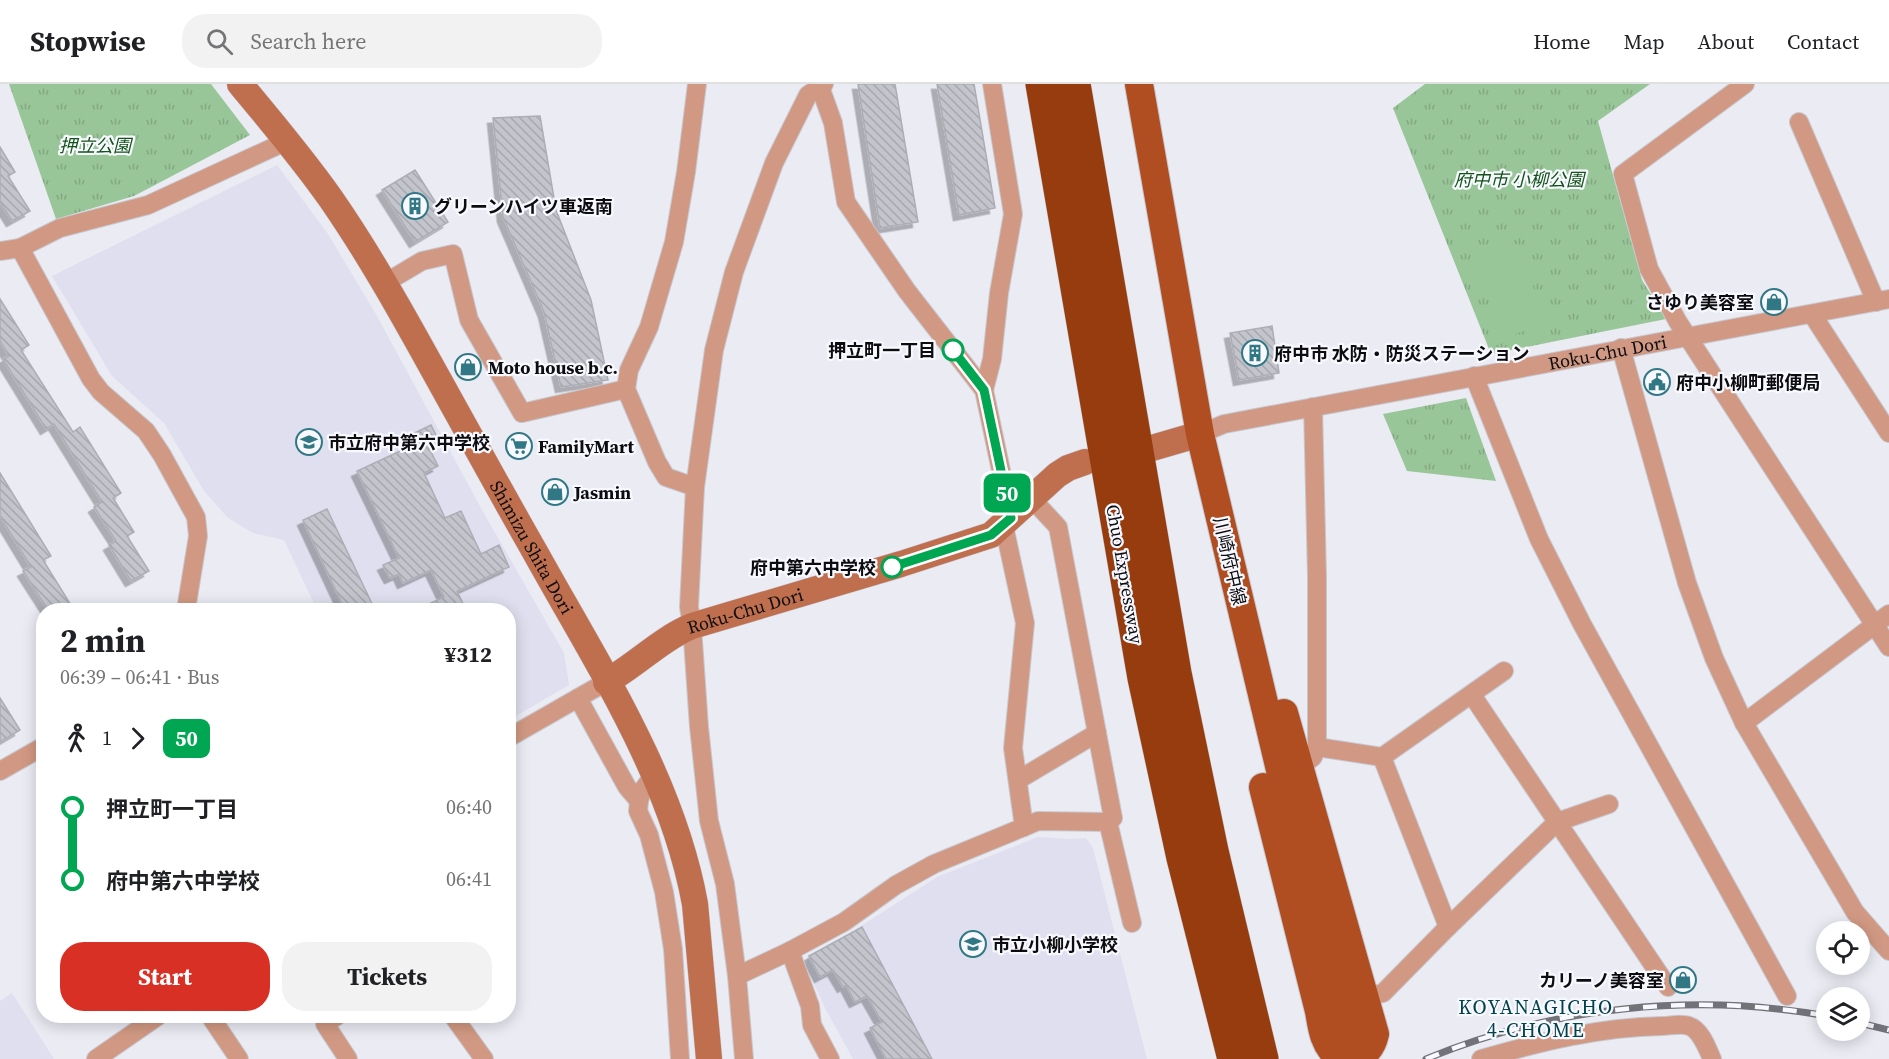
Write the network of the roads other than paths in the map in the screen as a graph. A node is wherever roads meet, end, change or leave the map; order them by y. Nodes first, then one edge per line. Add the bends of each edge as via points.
1 (240, 84) edge
2 (697, 84) edge
3 (992, 84) edge
4 (1042, 84) edge
5 (1074, 84) edge
6 (1139, 84) edge
7 (1745, 84) edge
8 (821, 85) edge
9 (1799, 122) dead end
10 (287, 141) junction
11 (20, 248) junction
12 (0, 251) edge
13 (385, 283) junction
14 (1883, 300) edge
15 (1812, 314) junction
16 (1687, 336) junction
17 (1621, 348) junction
18 (1474, 376) junction
19 (626, 389) junction
20 (984, 390) junction
21 (1312, 407) junction
22 (1889, 433) edge
23 (1200, 434) junction
24 (1152, 448) dead end
25 (1085, 462) dead end
26 (695, 487) junction
27 (1032, 499) junction
28 (1007, 522) junction
29 (187, 603) edge
30 (1882, 620) edge
31 (692, 626) junction
32 (1246, 629) junction
33 (1889, 647) edge
34 (1504, 671) dead end
35 (606, 682) junction
36 (1472, 695) junction
37 (578, 698) junction
38 (1264, 707) junction
39 (1744, 723) junction
40 (516, 733) edge
41 (1097, 733) junction
42 (36, 751) edge
43 (1308, 757) junction
44 (1382, 757) junction
45 (0, 771) edge
46 (655, 773) junction
47 (1018, 780) junction
48 (639, 801) junction
49 (1609, 804) dead end
50 (1108, 822) junction
51 (1557, 822) junction
52 (1024, 827) junction
53 (1132, 923) dead end
54 (1448, 927) junction
55 (790, 951) junction
56 (1889, 951) edge
57 (737, 976) junction
58 (1668, 987) dead end
59 (1787, 996) dead end
60 (1365, 998) junction
61 (148, 1023) edge
62 (215, 1023) edge
63 (326, 1023) edge
64 (458, 1023) edge
65 (1348, 1031) dead end
66 (96, 1059) edge
67 (239, 1059) edge
68 (348, 1059) edge
69 (484, 1059) edge
70 (680, 1059) edge
71 (709, 1059) edge
72 (744, 1059) edge
73 (830, 1059) edge
74 (1234, 1059) edge
75 (1262, 1059) edge
76 (1481, 1059) edge
77 (1712, 1059) edge

1 - 10 street, Shimizu Shita Dori
2 - 19 street via 674,242 649,327 629,370
3 - 20 street via 1013,214
4 - 74 highway, Chuo Expressway via 1144,678 1183,858
5 - 75 highway, Chuo Expressway via 1175,674
6 - 23 main road, 川崎府中線
7 - 16 street via 1623,174 1649,268
8 - 20 street via 833,123 846,202 907,291
8 - 26 street via 808,95 774,164 734,272 714,350
9 - 14 street
10 - 11 street via 148,205 60,228
10 - 13 street, Shimizu Shita Dori via 331,198
11 - 12 street
11 - 29 street via 91,379 146,431 196,517 198,536
13 - 19 street via 422,261 453,254 469,320 522,413
13 - 35 street, Shimizu Shita Dori
14 - 15 street, Roku-Chu Dori
15 - 16 street, Roku-Chu Dori
15 - 22 street
16 - 17 street, Roku-Chu Dori
16 - 30 street
17 - 18 street, Roku-Chu Dori
17 - 39 street via 1687,583 1714,658
18 - 21 street, Roku-Chu Dori
18 - 59 street via 1539,539 1576,613
19 - 26 street via 666,477
20 - 28 street
21 - 23 street, Roku-Chu Dori via 1224,424
21 - 43 street via 1317,577
23 - 24 street, Roku-Chu Dori
23 - 32 main road, 川崎府中線
25 - 27 street, Roku-Chu Dori via 1068,468
26 - 31 street via 689,608
27 - 28 street, Roku-Chu Dori
27 - 41 street via 1058,528
28 - 31 street, Roku-Chu Dori via 991,535
28 - 47 street via 1025,623 1013,748
30 - 33 street
30 - 39 street
31 - 35 street, Roku-Chu Dori
31 - 57 street via 710,821
32 - 38 main road, 川崎府中線
32 - 43 main road
34 - 36 street
35 - 37 street, Roku-Chu Dori
35 - 46 street, Shimizu Shita Dori
36 - 44 street
36 - 51 street
37 - 40 street, Roku-Chu Dori
37 - 48 street via 627,787
38 - 60 main road via 1261,778 1322,1034 1336,1055 1357,1056 1373,1043 1375,1034
38 - 65 main road, 川崎府中線
39 - 56 street via 1855,912
41 - 47 street
41 - 50 street via 1113,818
42 - 45 street
43 - 44 street
43 - 60 main road
44 - 54 street
46 - 48 street
46 - 71 street, Shimizu Shita Dori via 691,881
47 - 52 street
48 - 70 street via 638,811 649,835 664,892 673,949
49 - 51 street
50 - 52 street via 1038,821
50 - 53 street
51 - 54 street
51 - 58 street
52 - 55 street via 934,864 844,922
54 - 60 street via 1383,993
55 - 57 street
55 - 73 street via 810,1006 812,1025
57 - 72 street
61 - 66 street
62 - 67 street
63 - 68 street
64 - 69 street
76 - 77 street via 1576,1035 1688,1025 1697,1031

